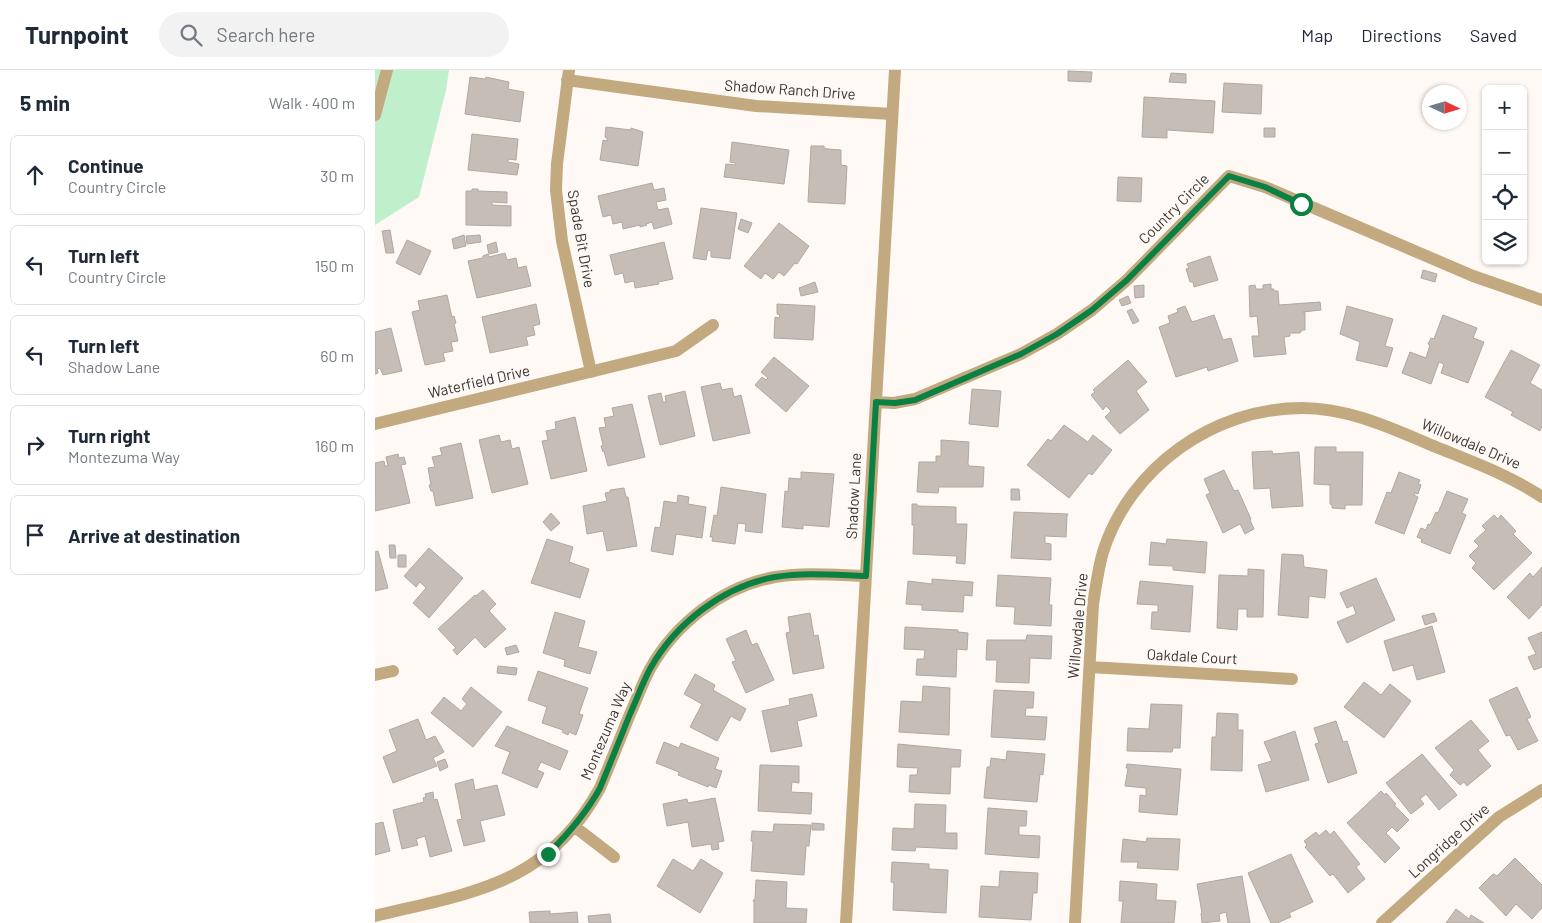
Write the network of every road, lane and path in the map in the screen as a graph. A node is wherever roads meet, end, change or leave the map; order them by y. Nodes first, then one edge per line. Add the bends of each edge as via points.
1 (387, 70) edge
2 (895, 70) edge
3 (568, 75) edge
4 (892, 114) junction
5 (375, 115) edge
6 (1542, 300) edge
7 (713, 325) dead end
8 (591, 372) junction
9 (876, 402) junction
10 (375, 424) edge
11 (1542, 497) edge
12 (866, 576) junction
13 (1090, 667) junction
14 (393, 671) dead end
15 (375, 676) edge
16 (1292, 679) dead end
17 (1542, 790) edge
18 (575, 827) junction
19 (614, 857) dead end
20 (375, 916) edge
21 (846, 923) edge
22 (1075, 923) edge
23 (1382, 923) edge

1 - 5 street
2 - 4 street, Shadow Lane
3 - 4 street, Shadow Ranch Drive via 756,106
3 - 8 street, Spade Bit Drive via 556,190 558,214
4 - 9 street, Shadow Lane
6 - 9 street, Country Circle via 1473,276 1265,187 1229,176 1127,280 1057,334 1021,354 915,400
7 - 8 street, Waterfield Drive via 675,351
8 - 10 street, Waterfield Drive
9 - 12 street, Shadow Lane
11 - 13 street, Willowdale Drive via 1497,471 1365,418 1334,410 1302,408 1271,410 1236,418 1203,433 1170,455 1133,494 1117,520 1097,579
12 - 18 street, Montezuma Way via 805,574 773,577 742,587 691,618 650,669 600,788
12 - 21 street, Shadow Lane
13 - 16 street, Oakdale Court
13 - 22 street, Willowdale Drive
14 - 15 street
17 - 23 street, Longridge Drive via 1499,817
18 - 19 street
18 - 20 street, Montezuma Way via 548,854 501,882 470,893

